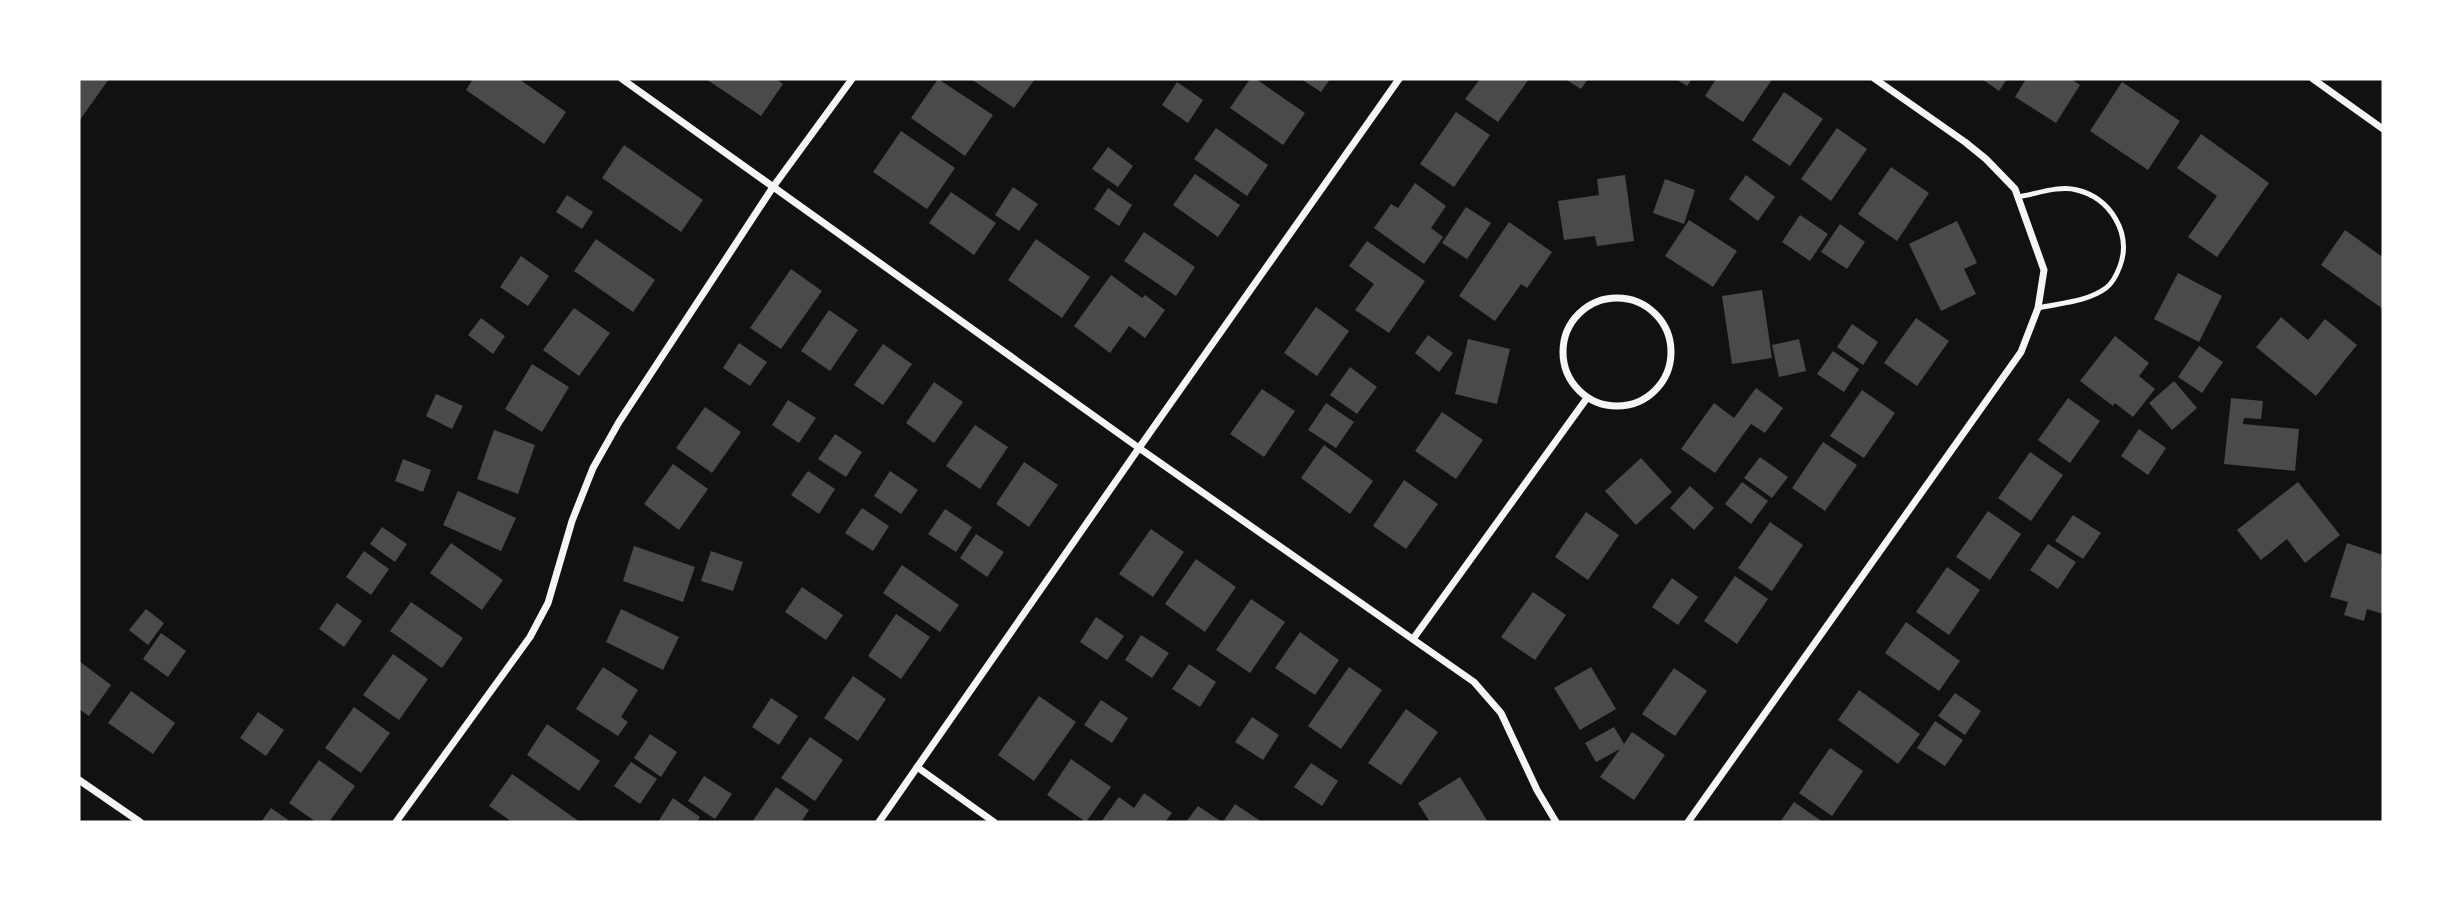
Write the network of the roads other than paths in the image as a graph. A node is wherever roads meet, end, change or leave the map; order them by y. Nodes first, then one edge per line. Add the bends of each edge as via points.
1 (622, 79) edge
2 (852, 79) edge
3 (1399, 79) edge
4 (1875, 79) edge
5 (2313, 79) edge
6 (2383, 129) edge
7 (773, 187) junction
8 (2018, 197) junction
9 (2038, 308) junction
10 (1587, 398) junction
11 (1139, 448) junction
12 (1413, 639) junction
13 (917, 768) junction
14 (79, 780) edge
15 (140, 822) edge
16 (396, 822) edge
17 (879, 822) edge
18 (994, 822) edge
19 (1556, 822) edge
20 (1688, 822) edge

1 - 7 street
2 - 7 street
3 - 11 street
4 - 8 street via 1965,142
5 - 6 street
7 - 11 street
7 - 16 street via 593,468 548,603 530,637
8 - 9 street via 2043,270
8 - 9 lane via 2066,189 2084,193 2114,216 2124,244 2117,275 2108,287 2079,300
9 - 20 street via 2021,352
10 - 10 street via 1623,406 1656,391 1672,357 1662,321 1649,308 1634,300 1600,300 1572,321 1565,337 1566,371
10 - 12 street
11 - 12 street
11 - 13 street
12 - 19 street via 1474,682 1494,703
13 - 17 street
13 - 18 street
14 - 15 street

